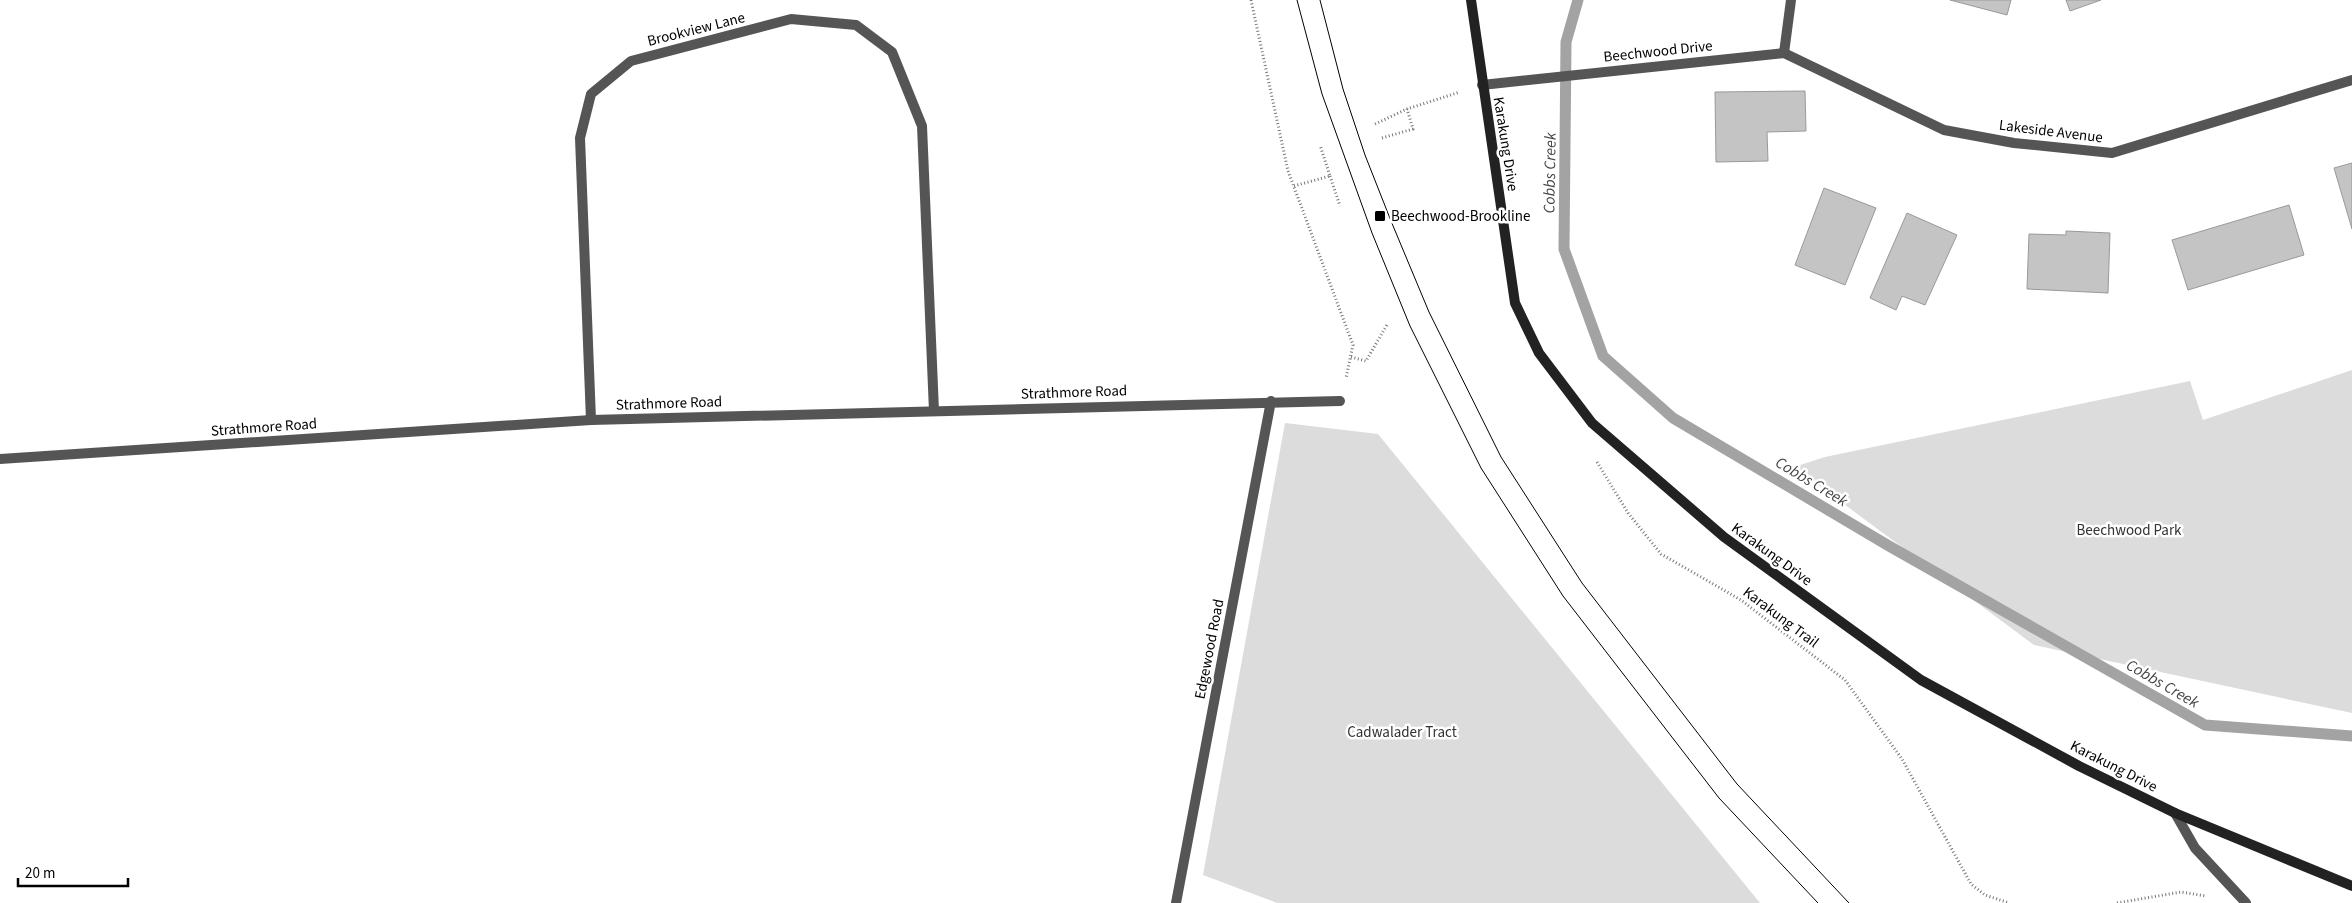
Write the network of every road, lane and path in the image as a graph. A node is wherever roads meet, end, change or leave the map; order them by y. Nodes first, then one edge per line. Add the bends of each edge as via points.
1 (1251, 0) edge
2 (1471, 0) edge
3 (1791, 0) edge
4 (1784, 53) junction
5 (2352, 80) edge
6 (1482, 85) junction
7 (1407, 110) junction
8 (1375, 124) dead end
9 (1382, 138) dead end
10 (1320, 145) dead end
11 (1330, 176) junction
12 (1294, 186) junction
13 (1340, 206) dead end
14 (1388, 323) dead end
15 (1350, 357) junction
16 (1271, 401) junction
17 (1340, 401) joint
18 (934, 411) junction
19 (591, 420) junction
20 (1594, 458) dead end
21 (0, 459) edge
22 (2175, 813) junction
23 (2352, 886) edge
24 (2210, 897) dead end
25 (1176, 903) edge
26 (2009, 903) edge
27 (2117, 903) edge
28 (2246, 903) edge

1 - 12 path
2 - 6 street, Karakung Drive
3 - 4 street
4 - 5 street, Lakeside Avenue via 1944,130 2014,144 2112,153
4 - 6 street, Beechwood Drive
6 - 7 path
6 - 22 street, Karakung Drive via 1515,303 1539,353 1592,422 1724,538 1921,680 2079,766
7 - 8 path
7 - 9 path via 1413,129
10 - 11 path
11 - 12 path
11 - 13 path
12 - 15 path via 1353,344
14 - 15 path via 1366,361
15 - 17 path
16 - 17 street, Strathmore Road
16 - 18 street, Strathmore Road
16 - 25 street, Edgewood Road
18 - 19 street, Strathmore Road
18 - 19 street, Brookview Lane via 922,126 892,52 856,25 791,19 631,61 591,94 580,138
19 - 21 street, Strathmore Road
20 - 26 path, Karakung Trail via 1628,513 1661,554 1741,600 1845,680 1902,759 1971,884 1985,895
22 - 23 street, Karakung Drive
22 - 28 street via 2195,848
24 - 27 path via 2181,892

